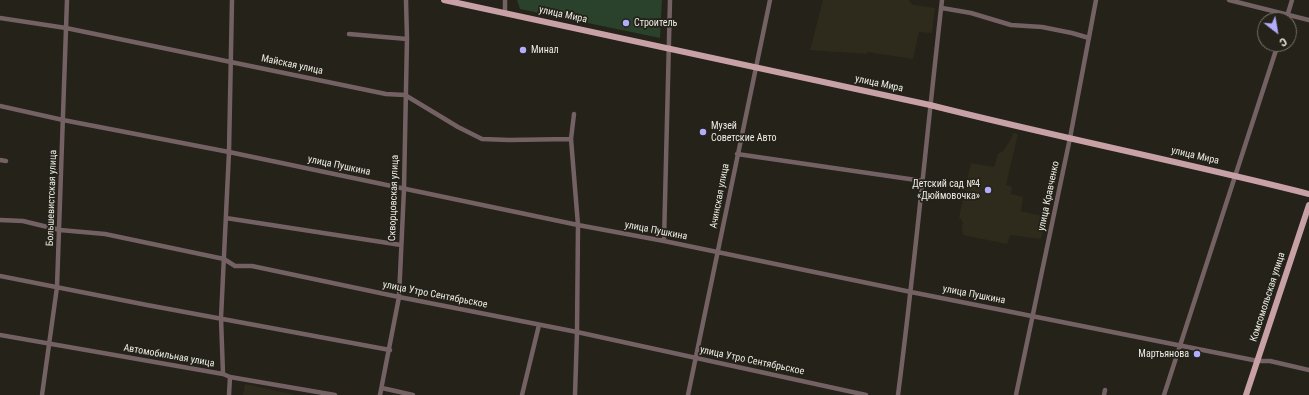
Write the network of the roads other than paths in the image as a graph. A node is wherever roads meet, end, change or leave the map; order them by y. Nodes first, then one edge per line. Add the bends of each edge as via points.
1 (67, 0) edge
2 (232, 0) edge
3 (406, 0) edge
4 (444, 0) edge
5 (505, 0) edge
6 (670, 0) edge
7 (770, 0) edge
8 (942, 0) edge
9 (1096, 0) edge
10 (1229, 0) edge
11 (1292, 0) edge
12 (942, 8) junction
13 (1270, 12) edge
14 (1288, 12) edge
15 (505, 13) junction
16 (0, 18) edge
17 (1297, 18) edge
18 (1309, 20) edge
19 (66, 28) junction
20 (349, 34) dead end
21 (1089, 38) junction
22 (407, 39) junction
23 (669, 49) junction
24 (1275, 52) edge
25 (230, 62) junction
26 (756, 68) junction
27 (406, 95) junction
28 (930, 105) junction
29 (0, 106) edge
30 (574, 114) dead end
31 (63, 120) junction
32 (1070, 138) junction
33 (571, 139) junction
34 (229, 152) junction
35 (737, 154) junction
36 (0, 160) edge
37 (6, 161) dead end
38 (1236, 175) junction
39 (923, 182) junction
40 (404, 188) junction
41 (1309, 194) edge
42 (1309, 205) edge
43 (226, 218) junction
44 (0, 220) edge
45 (578, 225) junction
46 (60, 230) junction
47 (664, 240) junction
48 (402, 245) junction
49 (718, 253) junction
50 (224, 259) junction
51 (0, 276) edge
52 (57, 287) junction
53 (912, 292) junction
54 (399, 297) junction
55 (1033, 315) junction
56 (221, 318) junction
57 (539, 325) junction
58 (577, 332) junction
59 (0, 335) edge
60 (49, 345) junction
61 (1179, 346) junction
62 (390, 350) junction
63 (696, 358) junction
64 (1258, 361) junction
65 (1309, 370) edge
66 (222, 374) junction
67 (230, 377) junction
68 (382, 388) junction
69 (42, 395) edge
70 (229, 395) edge
71 (335, 395) edge
72 (380, 395) edge
73 (413, 395) edge
74 (522, 395) edge
75 (574, 395) edge
76 (688, 395) edge
77 (866, 395) edge
78 (898, 395) edge
79 (1016, 395) edge
80 (1164, 395) edge
81 (1246, 395) edge

1 - 19 street, Большевистская улица
2 - 25 street
3 - 22 street, Скворцовская улица
4 - 15 main road, улица Мира
5 - 15 street
6 - 23 street
7 - 26 street, Ачинская улица
8 - 12 street
9 - 21 street, улица Кравченко
10 - 13 street
11 - 14 street
12 - 21 street via 971,13 1011,25 1042,27
12 - 28 street
15 - 23 main road, улица Мира
16 - 19 street, Майская улица
17 - 18 street
19 - 25 street, Майская улица
19 - 31 street, Большевистская улица
20 - 22 street
21 - 32 street, улица Кравченко
22 - 27 street, Скворцовская улица
23 - 26 main road, улица Мира
23 - 47 street
24 - 38 street
25 - 27 street, Майская улица via 386,94
25 - 34 street
26 - 28 main road, улица Мира
26 - 35 street, Ачинская улица
27 - 33 street, Майская улица via 482,139
27 - 40 street, Скворцовская улица
28 - 32 main road, улица Мира
28 - 39 street
29 - 31 street, улица Пушкина
30 - 33 street
31 - 34 street, улица Пушкина
31 - 46 street, Большевистская улица
32 - 38 main road, улица Мира
32 - 55 street, улица Кравченко
33 - 45 street
34 - 40 street, улица Пушкина
34 - 43 street
35 - 39 street
35 - 49 street, Ачинская улица
36 - 37 street
38 - 41 main road, улица Мира
38 - 61 street
39 - 53 street
40 - 45 street, улица Пушкина
40 - 48 street, Скворцовская улица
42 - 64 main road, Комсомольская улица
43 - 48 street
43 - 50 street
44 - 46 street, улица Утро Сентябрьское via 22,221
45 - 47 street, улица Пушкина
45 - 58 street
46 - 50 street, улица Утро Сентябрьское via 104,234
46 - 52 street, Большевистская улица
47 - 49 street, улица Пушкина
48 - 54 street, Скворцовская улица
49 - 53 street, улица Пушкина
49 - 63 street, Ачинская улица
50 - 54 street, улица Утро Сентябрьское via 235,266 252,266
50 - 56 street
51 - 52 street
52 - 56 street
52 - 60 street, Большевистская улица
53 - 55 street, улица Пушкина
53 - 78 street
54 - 57 street, улица Утро Сентябрьское
54 - 62 street, Скворцовская улица
55 - 61 street, улица Пушкина
55 - 79 street, улица Кравченко
56 - 62 street
56 - 66 street
57 - 58 street, улица Утро Сентябрьское
57 - 74 street
58 - 63 street, улица Утро Сентябрьское
58 - 75 street
59 - 60 street, Автомобильная улица
60 - 66 street, Автомобильная улица
60 - 69 street, Большевистская улица
61 - 64 street, улица Пушкина
61 - 80 street
62 - 68 street, Скворцовская улица
63 - 76 street, Ачинская улица
63 - 77 street, улица Утро Сентябрьское
64 - 65 street, улица Пушкина via 1270,361
64 - 81 main road, Комсомольская улица
66 - 67 street, Автомобильная улица
67 - 70 street
67 - 71 street, Автомобильная улица
68 - 72 street, Скворцовская улица
68 - 73 street

